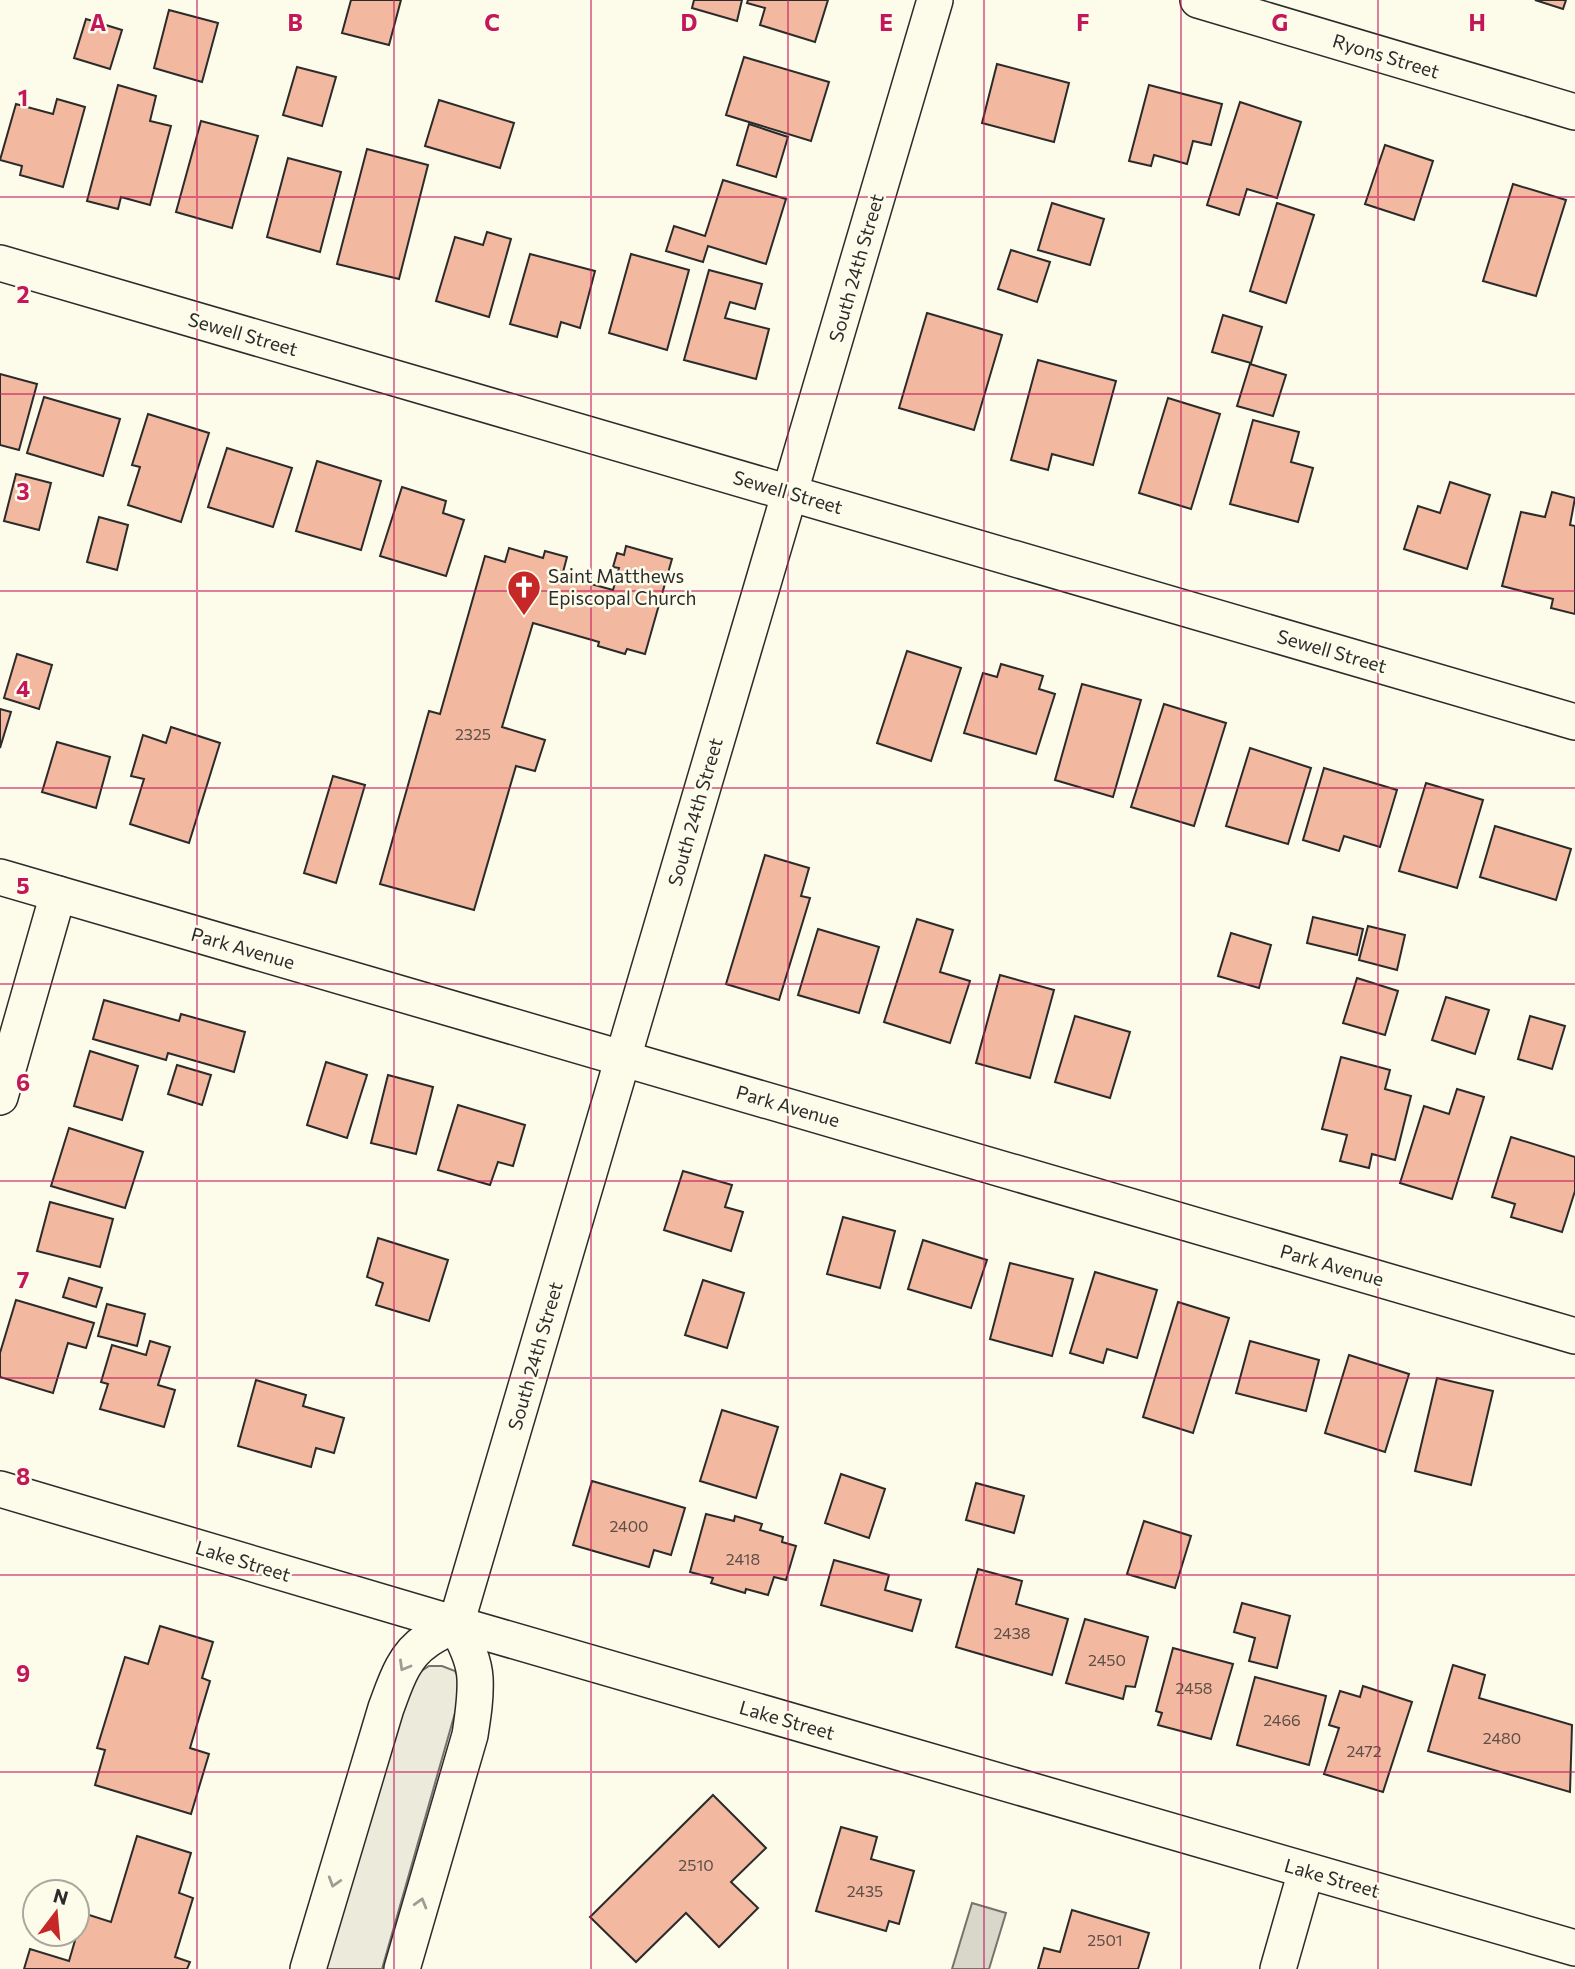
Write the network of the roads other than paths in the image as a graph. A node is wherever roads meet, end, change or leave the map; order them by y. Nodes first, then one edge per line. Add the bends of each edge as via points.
1 (934, 0) edge
2 (1198, 0) edge
3 (1575, 112) edge
4 (0, 263) edge
5 (789, 493) junction
6 (1575, 722) edge
7 (0, 877) edge
8 (58, 894) junction
9 (623, 1058) junction
10 (0, 1097) edge
11 (1575, 1336) edge
12 (0, 1489) edge
13 (456, 1624) junction
14 (1306, 1871) junction
15 (1575, 1948) edge
16 (308, 1969) edge
17 (402, 1969) edge
18 (1278, 1969) edge

1 - 5 street, South 24th Street
2 - 3 street, Ryons Street
4 - 5 street, Sewell Street
5 - 6 street, Sewell Street
5 - 9 street, South 24th Street
7 - 8 street, Park Avenue
8 - 9 street, Park Avenue
8 - 10 street
9 - 11 street, Park Avenue
9 - 13 street, South 24th Street
12 - 13 street, Lake Street
13 - 14 street, Lake Street
13 -> 16 street via 424,1642 405,1662 398,1678
17 -> 13 street via 470,1735 475,1676
14 - 15 street, Lake Street
14 - 18 street

